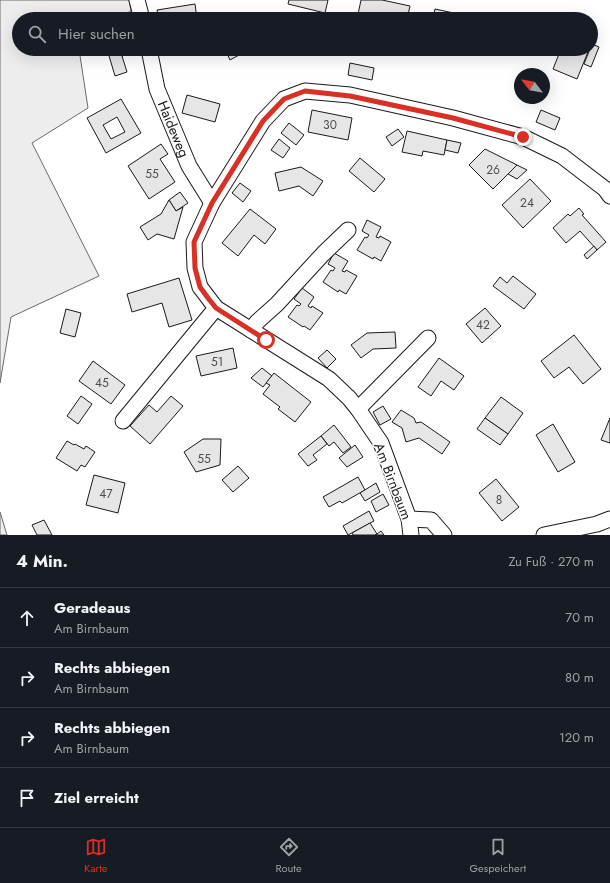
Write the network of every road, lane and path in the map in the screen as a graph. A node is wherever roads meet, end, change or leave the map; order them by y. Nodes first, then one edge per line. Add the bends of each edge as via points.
1 (137, 0) edge
2 (140, 12) edge
3 (150, 56) edge
4 (610, 196) edge
5 (212, 203) junction
6 (348, 230) dead end
7 (216, 308) junction
8 (251, 330) junction
9 (428, 338) dead end
10 (358, 409) junction
11 (123, 421) dead end
12 (409, 519) junction
13 (605, 526) edge
14 (411, 535) edge
15 (444, 535) edge
16 (544, 535) edge

1 - 2 street
3 - 5 street, Haideweg via 157,89 183,152
4 - 5 street, Am Birnbaum via 605,189 562,156 523,137 453,118 350,96 305,91 284,99 263,121
5 - 7 street, Am Birnbaum via 194,242 195,268 200,287
6 - 8 street
7 - 8 street, Am Birnbaum
7 - 11 street
8 - 10 street, Am Birnbaum via 329,380
9 - 10 street
10 - 12 street, Am Birnbaum via 381,443
12 - 14 street, Am Birnbaum
12 - 15 street via 431,520
13 - 16 street

